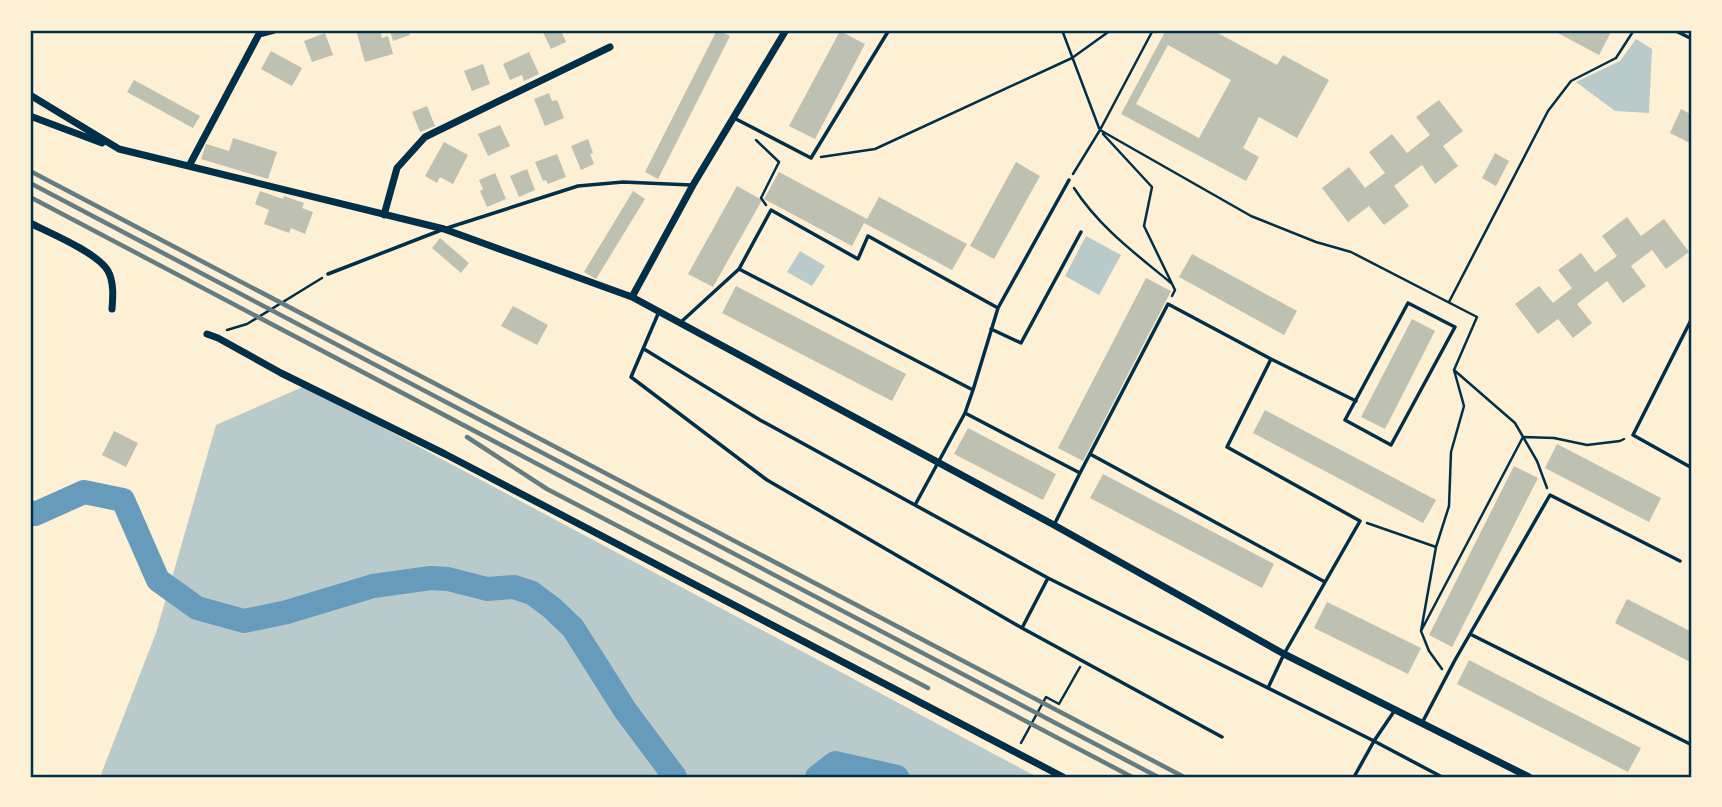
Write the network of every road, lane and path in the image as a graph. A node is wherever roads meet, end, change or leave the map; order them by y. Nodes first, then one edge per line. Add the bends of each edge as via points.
1 (274, 30) edge
2 (786, 30) edge
3 (889, 30) edge
4 (1062, 30) edge
5 (1111, 30) edge
6 (1153, 30) edge
7 (1634, 30) edge
8 (1674, 30) edge
9 (1692, 39) edge
10 (610, 47) dead end
11 (1072, 58) junction
12 (30, 96) edge
13 (30, 116) edge
14 (734, 118) junction
15 (1100, 130) junction
16 (752, 136) dead end
17 (120, 149) junction
18 (811, 158) junction
19 (189, 166) junction
20 (1069, 180) junction
21 (693, 185) junction
22 (771, 210) junction
23 (384, 215) junction
24 (30, 223) edge
25 (444, 229) junction
26 (1081, 232) dead end
27 (739, 269) junction
28 (328, 274) joint
29 (1171, 283) junction
30 (632, 297) junction
31 (1449, 302) junction
32 (1168, 304) junction
33 (998, 308) junction
34 (112, 309) dead end
35 (659, 312) junction
36 (1692, 318) edge
37 (680, 323) junction
38 (992, 329) junction
39 (207, 334) dead end
40 (218, 338) junction
41 (643, 349) junction
42 (1271, 359) junction
43 (1454, 370) junction
44 (973, 390) junction
45 (1356, 401) junction
46 (965, 413) junction
47 (1633, 435) junction
48 (1523, 437) junction
49 (1090, 454) junction
50 (939, 462) junction
51 (1692, 468) edge
52 (1080, 473) junction
53 (1550, 495) junction
54 (915, 505) junction
55 (1360, 521) junction
56 (1054, 525) junction
57 (1436, 547) junction
58 (1680, 561) dead end
59 (1048, 578) junction
60 (1325, 582) junction
61 (1023, 628) junction
62 (1421, 631) junction
63 (1470, 634) junction
64 (1284, 654) junction
65 (1083, 661) junction
66 (1447, 675) junction
67 (1268, 688) junction
68 (1395, 710) junction
69 (1422, 724) junction
70 (1222, 737) dead end
71 (1374, 741) junction
72 (1692, 744) edge
73 (1015, 752) junction
74 (1063, 777) edge
75 (1354, 777) edge
76 (1442, 777) edge
77 (1529, 777) edge

1 - 19 street via 259,34
2 - 14 street
3 - 18 lane
4 - 11 path
5 - 11 path
6 - 15 path
7 - 31 path via 1616,58 1572,81 1549,111
8 - 9 lane
10 - 23 street via 425,137 397,168
11 - 15 path
11 - 18 path via 875,149
12 - 17 street
13 - 17 street
14 - 18 lane
14 - 21 street
15 - 20 path
15 - 29 path via 1152,187 1144,226
15 - 31 path via 1251,216 1351,252
16 - 22 path via 779,162 761,198
17 - 19 street
19 - 23 street
20 - 29 path via 1111,234
20 - 33 lane
21 - 25 lane via 623,182 578,186
21 - 30 street
22 - 27 lane
22 - 33 lane via 858,259 868,236
23 - 25 street
24 - 34 street via 94,256 108,270
25 - 28 lane
25 - 30 street
26 - 38 lane via 1021,342
27 - 37 lane
27 - 44 lane
28 - 40 path
29 - 32 path via 1175,290
30 - 35 street
31 - 43 path via 1477,317
32 - 42 lane
32 - 49 lane
33 - 38 lane
35 - 37 street
35 - 41 lane
36 - 47 lane
37 - 50 street
38 - 44 lane
39 - 40 street
40 - 73 street
41 - 54 lane
41 - 61 lane via 631,377 767,480
42 - 45 lane
42 - 55 lane via 1227,447
43 - 48 path via 1515,423
43 - 57 path via 1464,406 1451,452 1449,506
44 - 46 lane
45 - 45 lane via 1408,303 1455,327 1391,445 1345,420
46 - 50 lane
46 - 52 lane
47 - 48 path via 1587,445
47 - 51 lane
48 - 53 path
48 - 62 path
49 - 52 lane
49 - 60 lane
50 - 54 lane
50 - 56 street
52 - 56 lane
53 - 58 lane
53 - 63 lane
54 - 59 lane
55 - 57 path
55 - 60 lane
56 - 64 street
57 - 62 path
59 - 61 lane
59 - 67 lane
60 - 64 lane
61 - 65 lane
62 - 66 path
63 - 66 lane
63 - 72 lane
64 - 67 lane
64 - 68 street
65 - 70 lane
65 - 73 path via 1059,704 1046,698
66 - 69 lane
67 - 71 lane
68 - 69 street
68 - 71 lane
69 - 77 street
71 - 75 lane
71 - 76 lane
73 - 74 street

